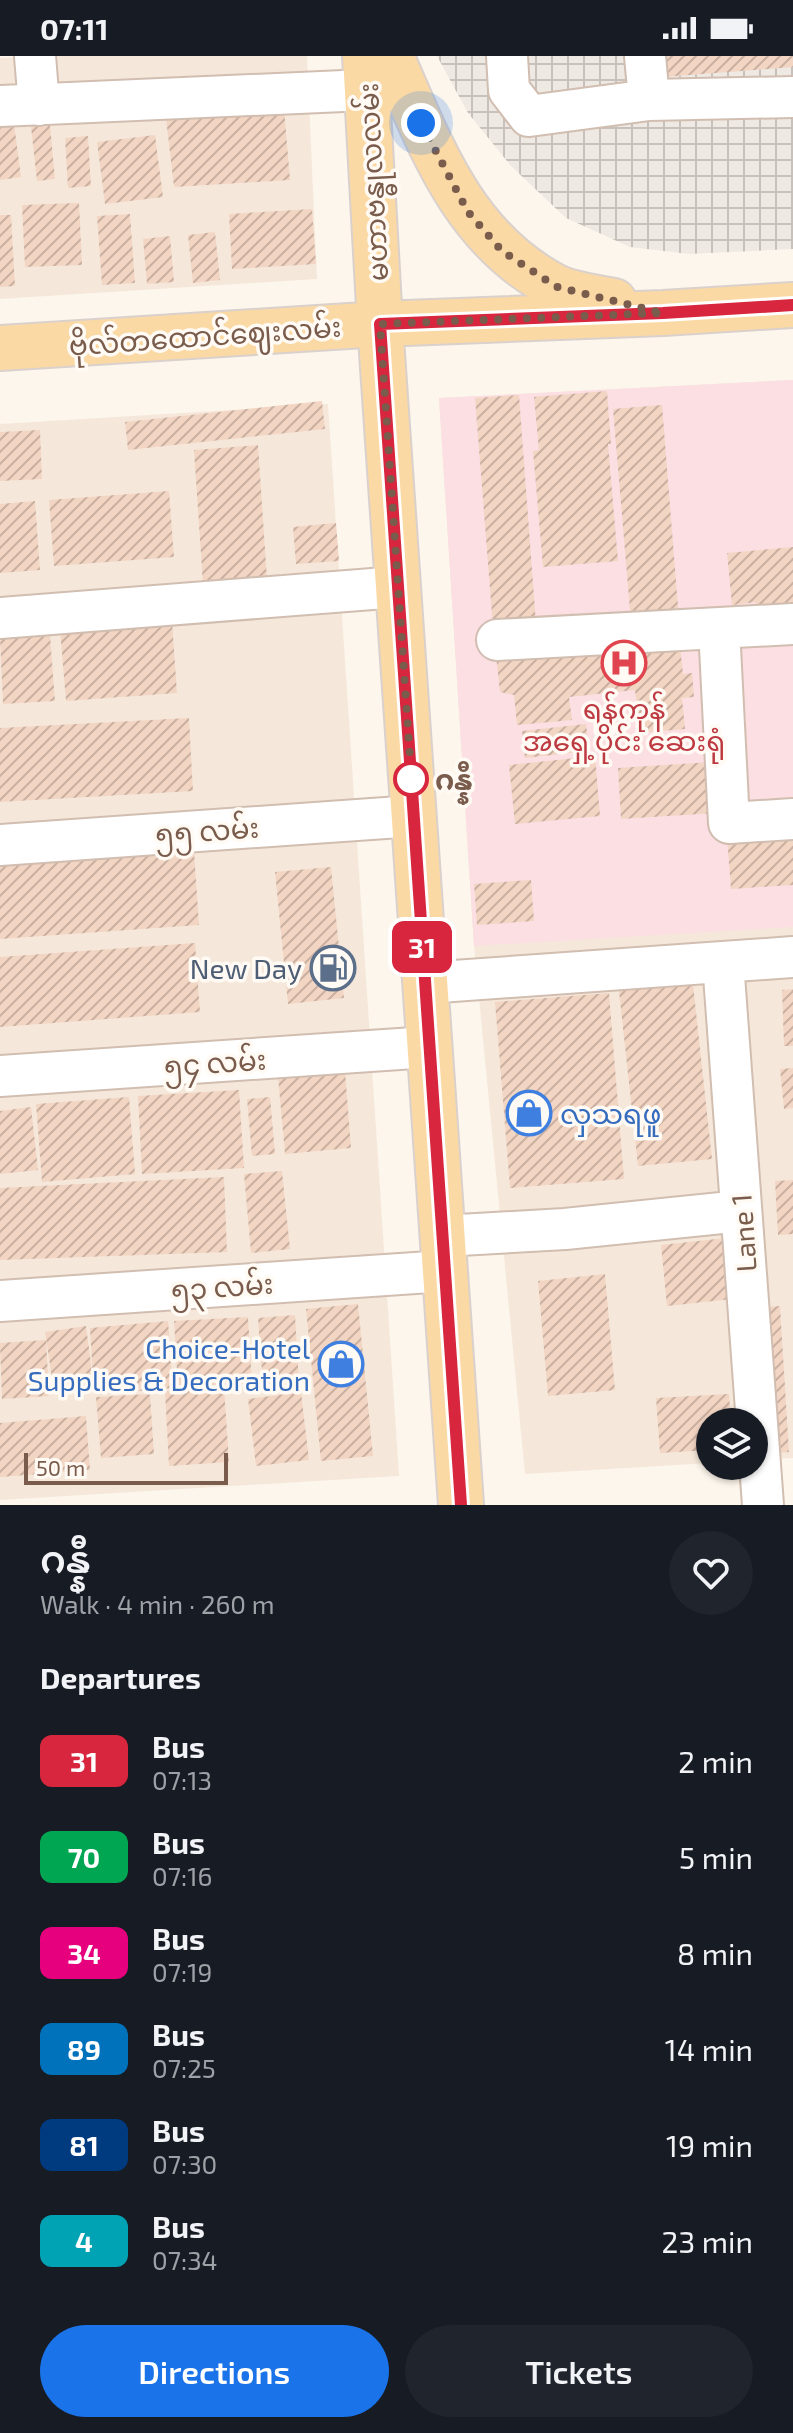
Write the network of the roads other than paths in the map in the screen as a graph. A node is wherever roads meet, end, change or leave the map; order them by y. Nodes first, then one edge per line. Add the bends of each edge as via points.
1 (35, 56) edge
2 (507, 56) edge
3 (645, 56) edge
4 (374, 67) edge
5 (793, 97) edge
6 (649, 100) junction
7 (39, 105) junction
8 (0, 106) edge
9 (793, 305) edge
10 (663, 313) junction
11 (380, 324) junction
12 (0, 348) edge
13 (398, 587) junction
14 (0, 618) edge
15 (793, 624) edge
16 (719, 628) junction
17 (497, 640) dead end
18 (414, 816) junction
19 (793, 819) edge
20 (0, 845) edge
21 (793, 957) edge
22 (723, 962) junction
23 (425, 983) junction
24 (429, 1047) junction
25 (0, 1076) edge
26 (741, 1211) junction
27 (443, 1254) junction
28 (0, 1301) edge
29 (461, 1505) edge
30 (763, 1505) edge

1 - 7 street
2 - 6 street via 509,90 529,116
3 - 6 street
4 - 7 street
4 - 10 main road via 430,145 468,212 502,251 557,287
4 - 11 main road, မဟာဗန္ဓုလလမ်း
5 - 6 street
7 - 8 street
9 - 10 main road, ဗိုလ်တထောင်ဈေးလမ်း
10 - 11 main road, ဗိုလ်တထောင်ဈေးလမ်း
11 - 12 main road, ဗိုလ်တထောင်ဈေးလမ်း
11 - 13 main road, မဟာဗန္ဓုလလမ်း
13 - 14 street
13 - 18 main road, မဟာဗန္ဓုလလမ်း
15 - 16 street
16 - 17 street
16 - 19 street via 729,823
18 - 20 street, ၅၅ လမ်း
18 - 23 main road, မဟာဗန္ဓုလလမ်း
21 - 22 street
22 - 23 street
22 - 26 street, Lane 1
23 - 24 main road, မဟာဗန္ဓုလလမ်း
24 - 25 street, ၅၄ လမ်း
24 - 27 main road, မဟာဗန္ဓုလလမ်း
26 - 27 street, ၅၃ လမ်း via 565,1229
26 - 30 street, Lane 1
27 - 28 street, ၅၃ လမ်း
27 - 29 main road, မဟာဗန္ဓုလလမ်း

